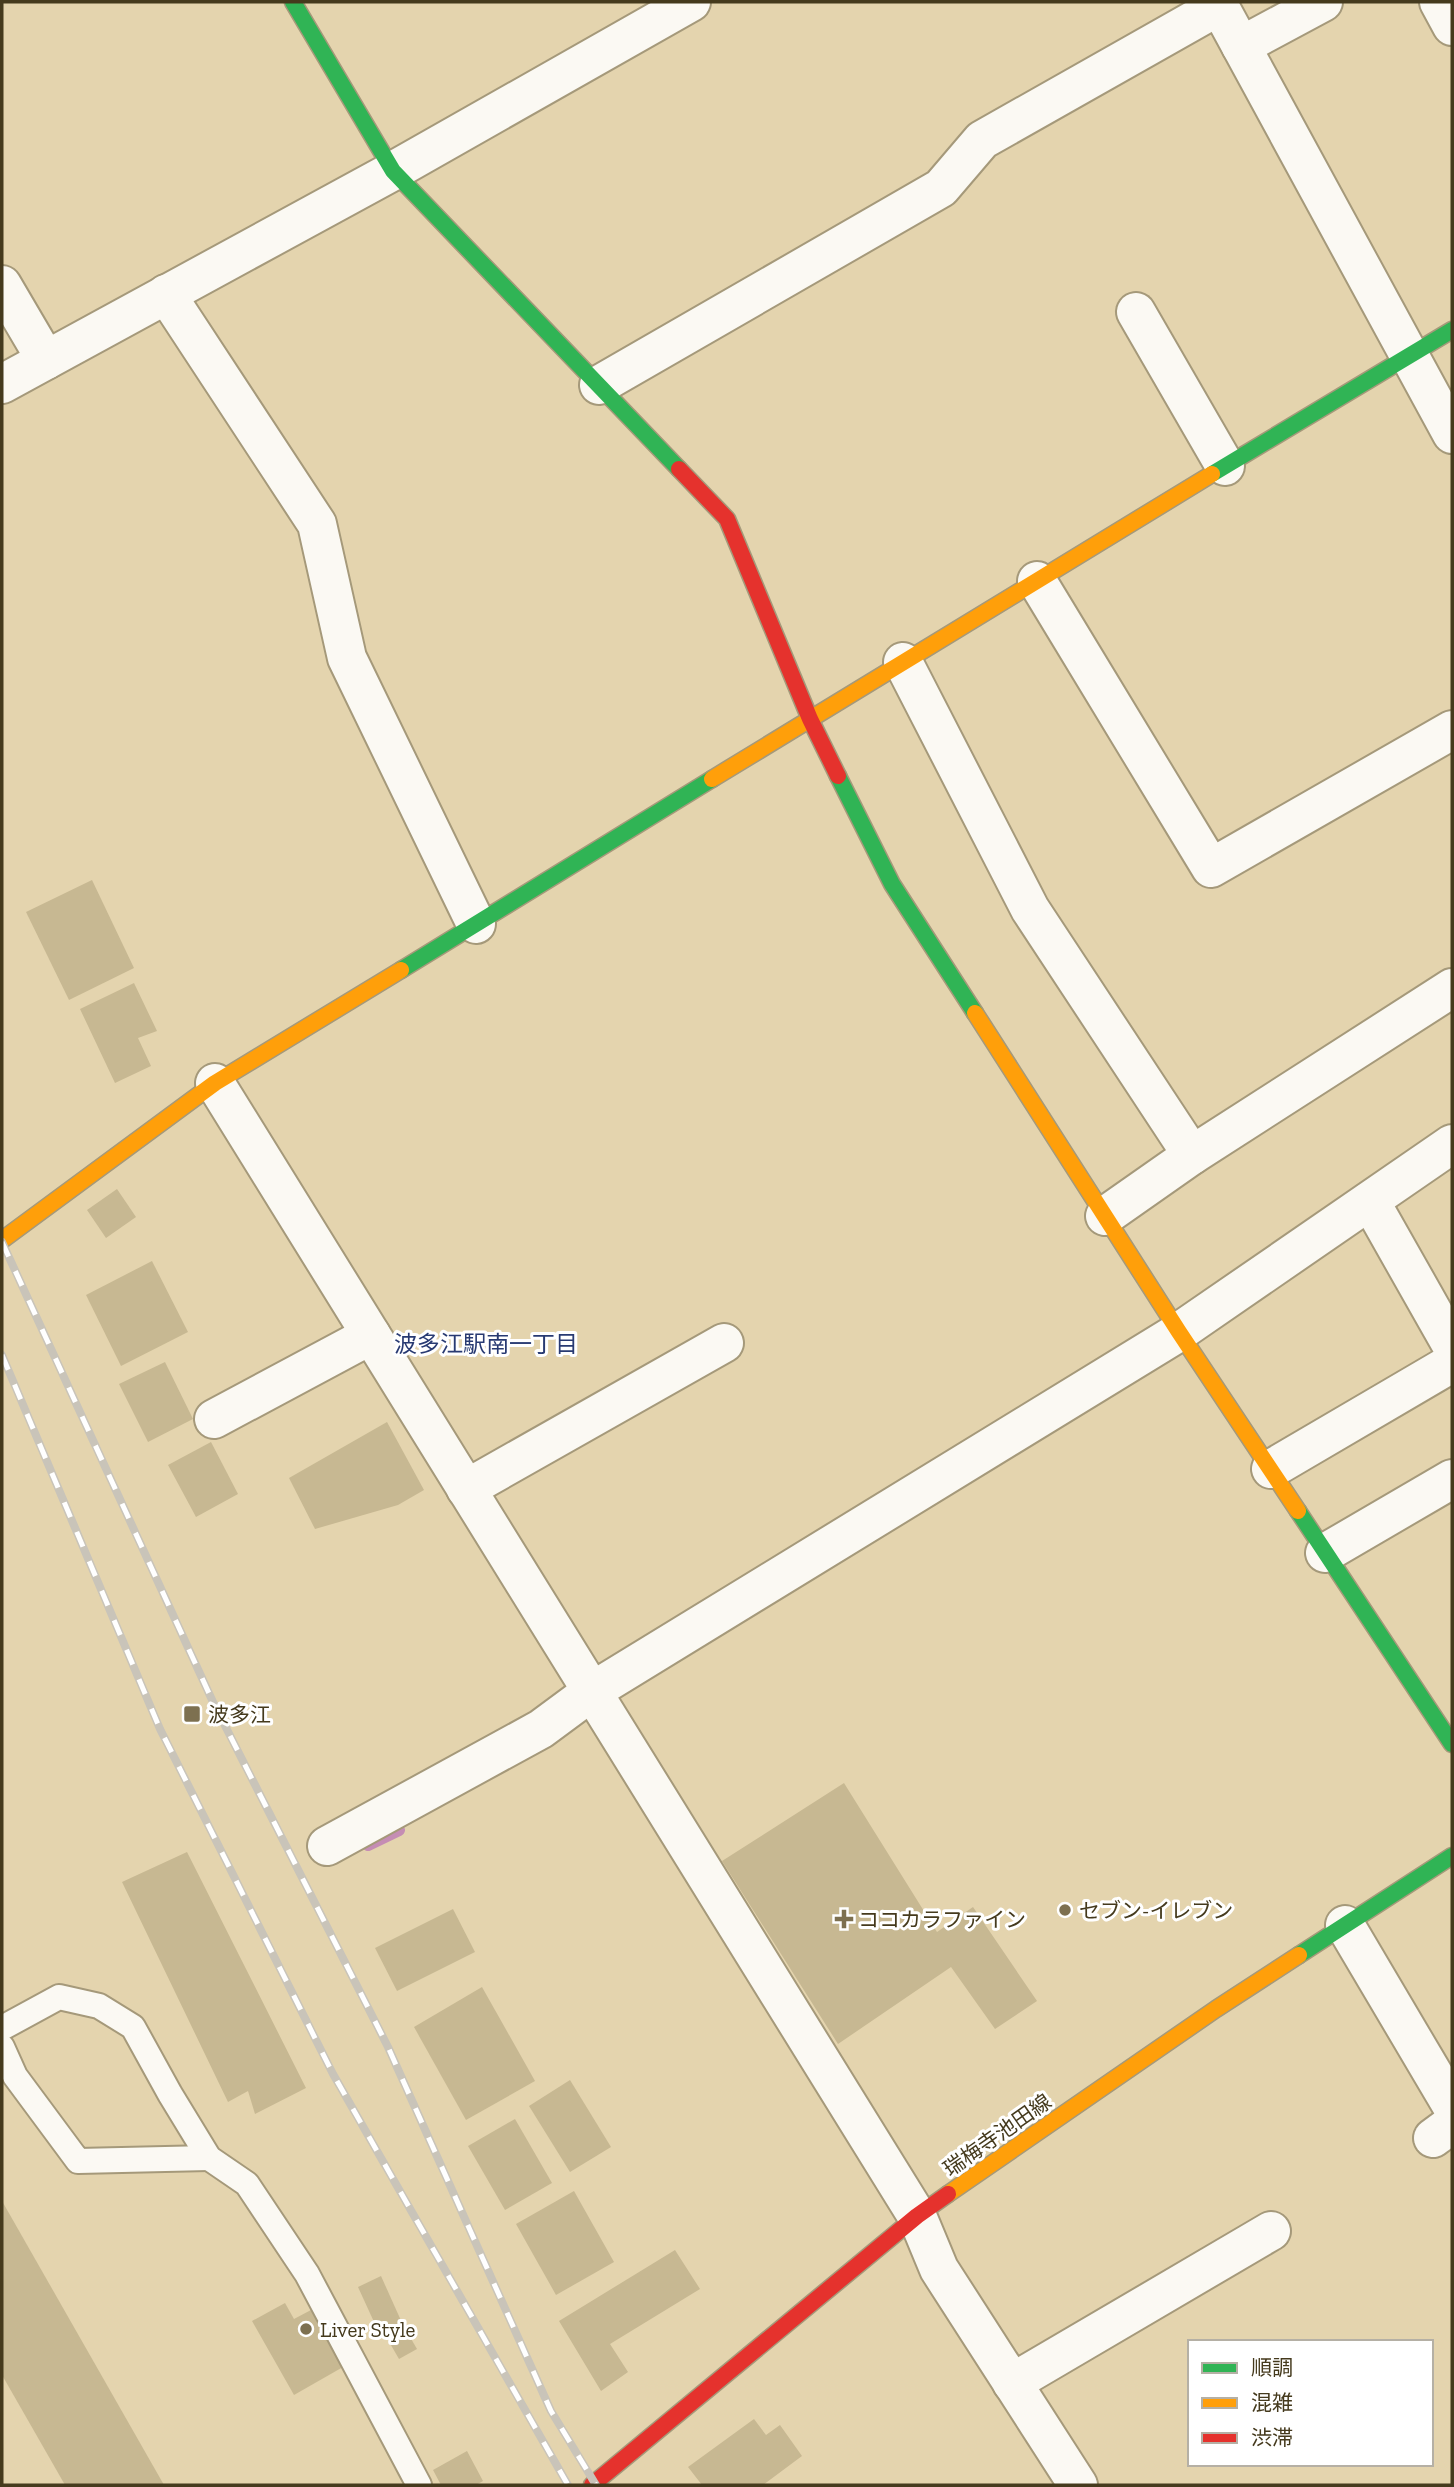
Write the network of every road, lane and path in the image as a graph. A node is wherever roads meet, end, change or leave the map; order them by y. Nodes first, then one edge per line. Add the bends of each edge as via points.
1 (293, 2) edge
2 (691, 2) edge
3 (1323, 2) edge
4 (1439, 2) edge
5 (1218, 4) edge
6 (1452, 26) edge
7 (1241, 46) junction
8 (393, 171) junction
9 (2, 285) edge
10 (166, 294) junction
11 (1136, 312) dead end
12 (1452, 330) edge
13 (1409, 354) junction
14 (46, 360) junction
15 (2, 384) edge
16 (599, 385) junction
17 (1452, 434) edge
18 (1225, 466) junction
19 (1037, 581) junction
20 (903, 662) junction
21 (810, 719) junction
22 (1452, 730) edge
23 (476, 924) junction
24 (1452, 988) edge
25 (215, 1083) junction
26 (1452, 1144) edge
27 (1192, 1155) junction
28 (1370, 1201) junction
29 (1105, 1216) junction
30 (2, 1240) edge
31 (1179, 1332) junction
32 (371, 1335) junction
33 (723, 1343) dead end
34 (1452, 1346) edge
35 (1452, 1363) edge
36 (214, 1419) dead end
37 (1271, 1469) junction
38 (1452, 1479) edge
39 (466, 1489) junction
40 (1325, 1553) junction
41 (591, 1692) junction
42 (1452, 1744) edge
43 (327, 1846) dead end
44 (1452, 1856) edge
45 (1345, 1925) junction
46 (2, 2028) edge
47 (2, 2047) edge
48 (1452, 2106) edge
49 (209, 2158) junction
50 (917, 2216) junction
51 (1271, 2231) dead end
52 (1012, 2383) junction
53 (419, 2485) edge
54 (592, 2485) edge
55 (1078, 2485) edge

1 - 8 street
2 - 8 street
3 - 7 street
4 - 6 street
5 - 7 street
5 - 16 street via 982,140 941,188
7 - 13 street
8 - 10 street
8 - 16 street
9 - 14 street
10 - 14 street
10 - 23 street via 317,524 347,657
11 - 18 street
12 - 13 street
13 - 17 street
13 - 18 street
14 - 15 street
16 - 21 street via 727,519
18 - 19 street
19 - 20 street
19 - 22 street via 1211,868
20 - 21 street
20 - 27 street via 1030,909
21 - 23 street
21 - 29 street via 892,884
23 - 25 street
24 - 27 street
25 - 30 street
25 - 32 street
26 - 28 street
27 - 29 street
28 - 31 street
28 - 34 street
29 - 31 street
31 - 37 street
31 - 41 street
32 - 36 street
32 - 39 street
33 - 39 street
35 - 37 street
37 - 40 street
38 - 40 street
39 - 41 street
40 - 42 street
41 - 43 street via 541,1730
41 - 50 street
44 - 45 street, 瑞梅寺池田線
45 - 48 street
45 - 50 street, 瑞梅寺池田線
46 - 49 lane via 59,1997 99,2006 133,2027
47 - 49 lane via 15,2076 78,2161
49 - 53 lane via 247,2184 307,2274
50 - 52 street via 939,2269
50 - 54 street, 瑞梅寺池田線
51 - 52 street
52 - 55 street

